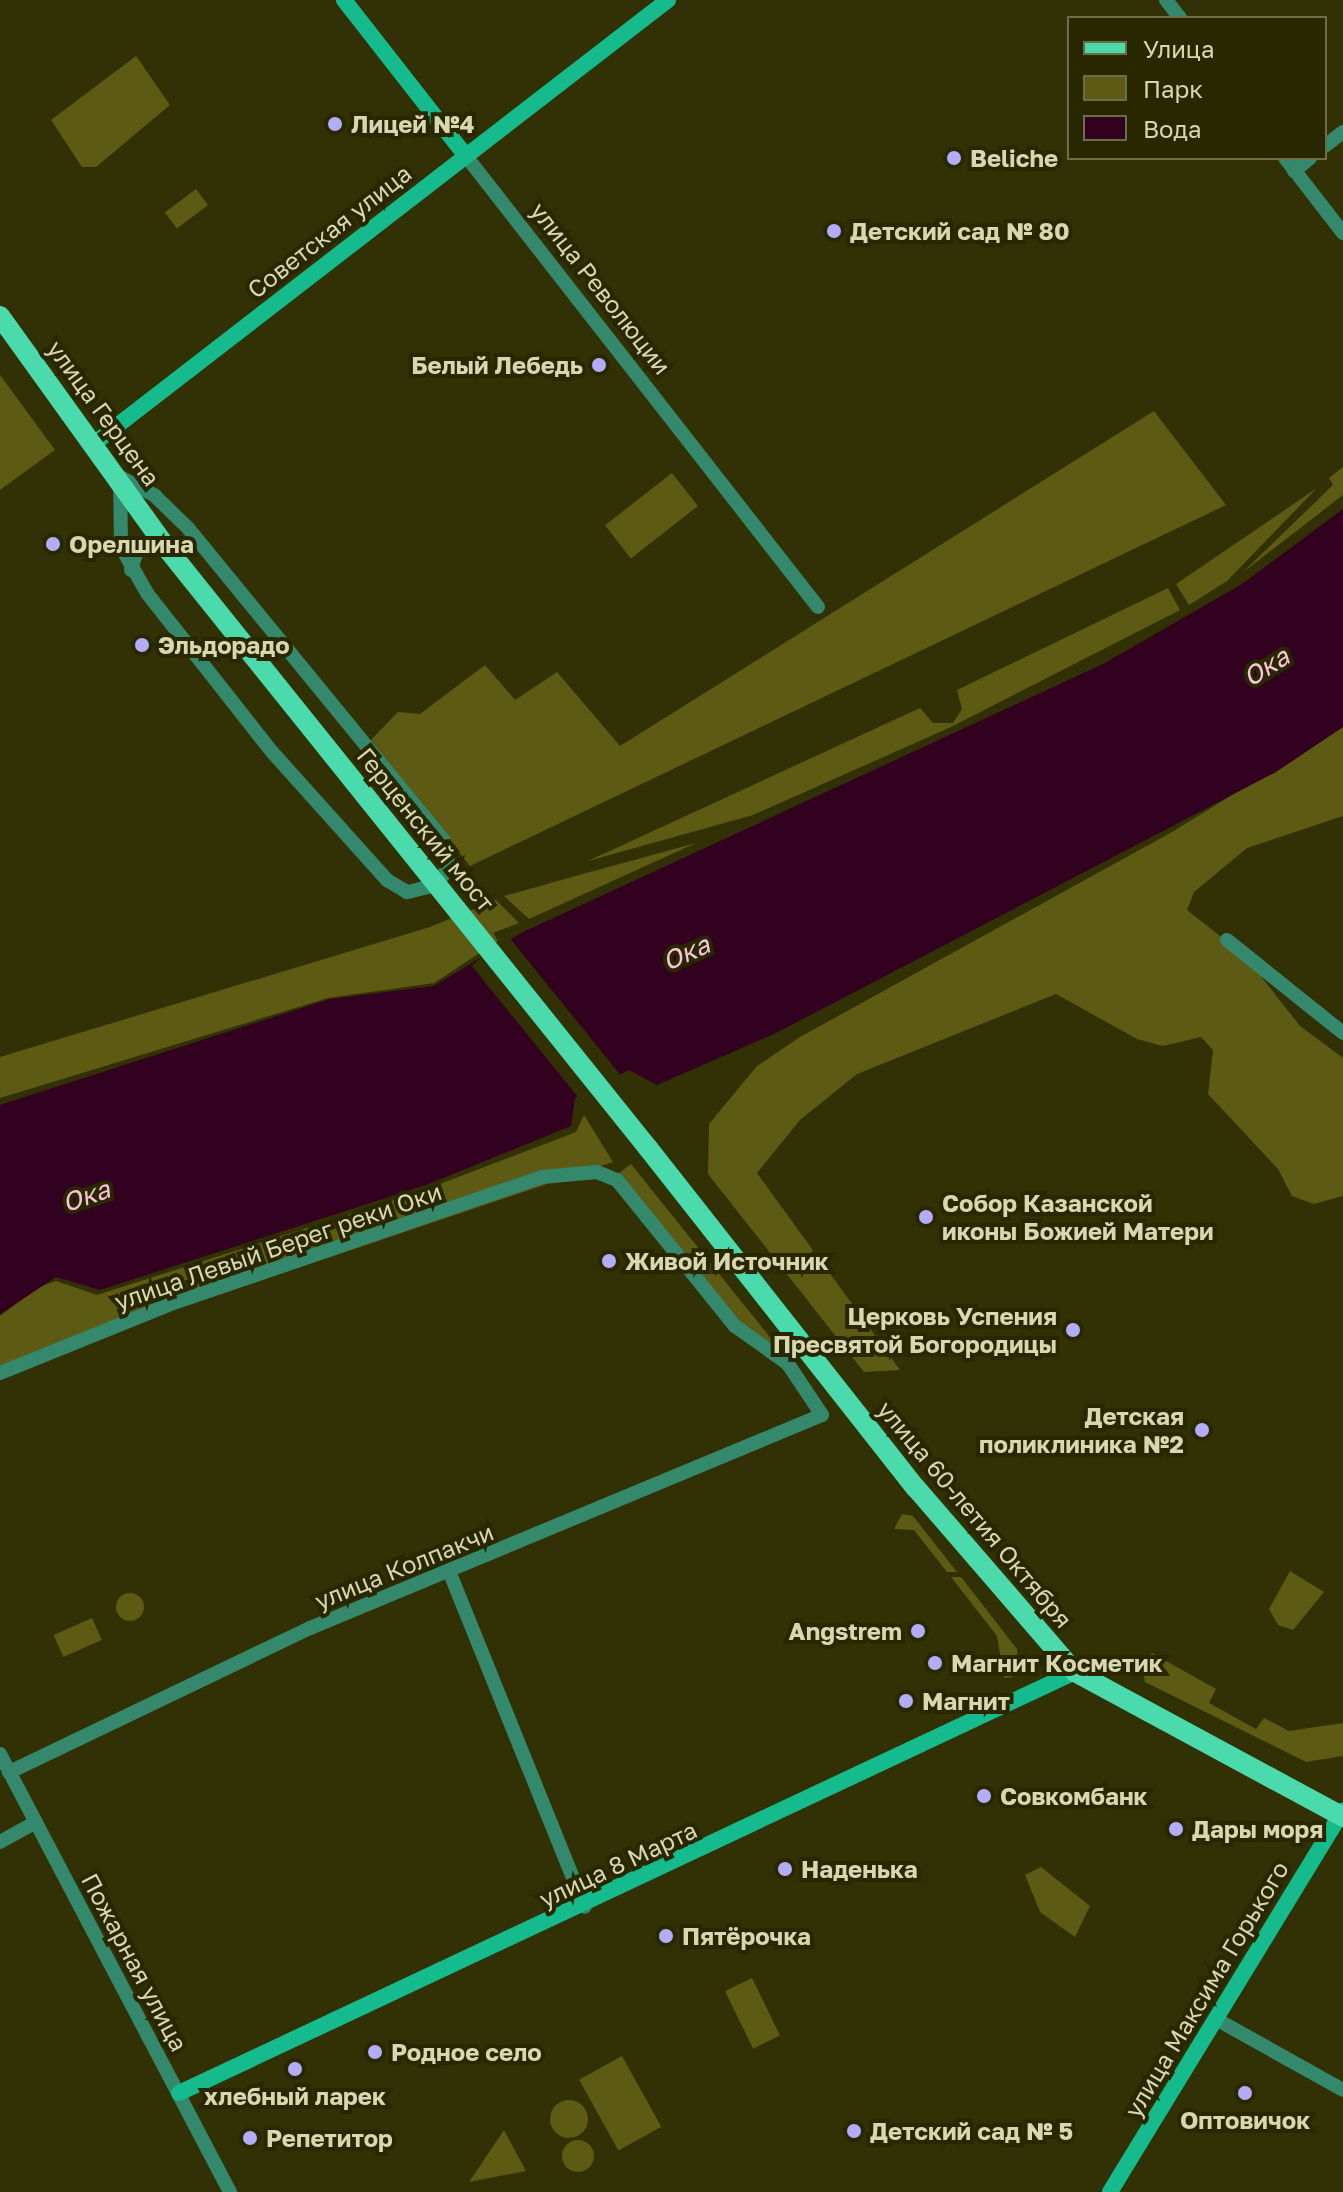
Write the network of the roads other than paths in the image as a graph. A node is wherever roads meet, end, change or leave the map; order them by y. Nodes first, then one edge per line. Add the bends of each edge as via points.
1 (344, 0) edge
2 (668, 0) edge
3 (1166, 0) edge
4 (1178, 16) edge
5 (1343, 132) edge
6 (1327, 144) edge
7 (466, 156) junction
8 (1286, 160) edge
9 (1308, 160) edge
10 (1294, 171) junction
11 (1343, 233) edge
12 (0, 316) edge
13 (96, 442) junction
14 (120, 477) junction
15 (166, 547) junction
16 (131, 570) junction
17 (818, 607) dead end
18 (1227, 940) dead end
19 (1343, 1033) edge
20 (648, 1148) joint
21 (0, 1373) edge
22 (822, 1415) joint
23 (449, 1571) junction
24 (1075, 1672) junction
25 (0, 1754) edge
26 (9, 1772) junction
27 (1342, 1814) edge
28 (36, 1822) junction
29 (0, 1842) edge
30 (585, 1907) junction
31 (1216, 2019) junction
32 (1343, 2090) edge
33 (179, 2093) junction
34 (230, 2192) edge
35 (1110, 2192) edge

1 - 7 street, улица Революции
2 - 7 street, Советская улица
3 - 4 street
5 - 6 street
7 - 13 street, Советская улица
7 - 17 street, улица Революции
8 - 10 street
9 - 10 street
10 - 11 street
12 - 13 main road, улица Герцена
13 - 14 main road, улица Герцена
14 - 15 main road, улица Герцена
14 - 16 street via 118,524
14 - 16 street via 155,496 226,575 444,841 449,867 436,885 407,892 369,862 272,752
15 - 16 street via 139,544
15 - 20 main road, Герценский мост, bridge
18 - 19 street
20 - 24 main road, улица 60-летия Октября via 916,1488
21 - 22 street, улица Левый Берег реки Оки via 183,1300 542,1177 574,1175 617,1180 735,1326 788,1364
22 - 23 street, улица Колпакчи
23 - 26 street, улица Колпакчи via 310,1628
23 - 30 street
24 - 27 main road, улица 60-летия Октября
24 - 30 street, улица 8 Марта
25 - 26 street, Пожарная улица
26 - 28 street, Пожарная улица
27 - 31 street, улица Максима Горького
28 - 29 street
28 - 33 street, Пожарная улица
30 - 33 street, улица 8 Марта
31 - 32 street
31 - 35 street, улица Максима Горького
33 - 34 street, Пожарная улица

